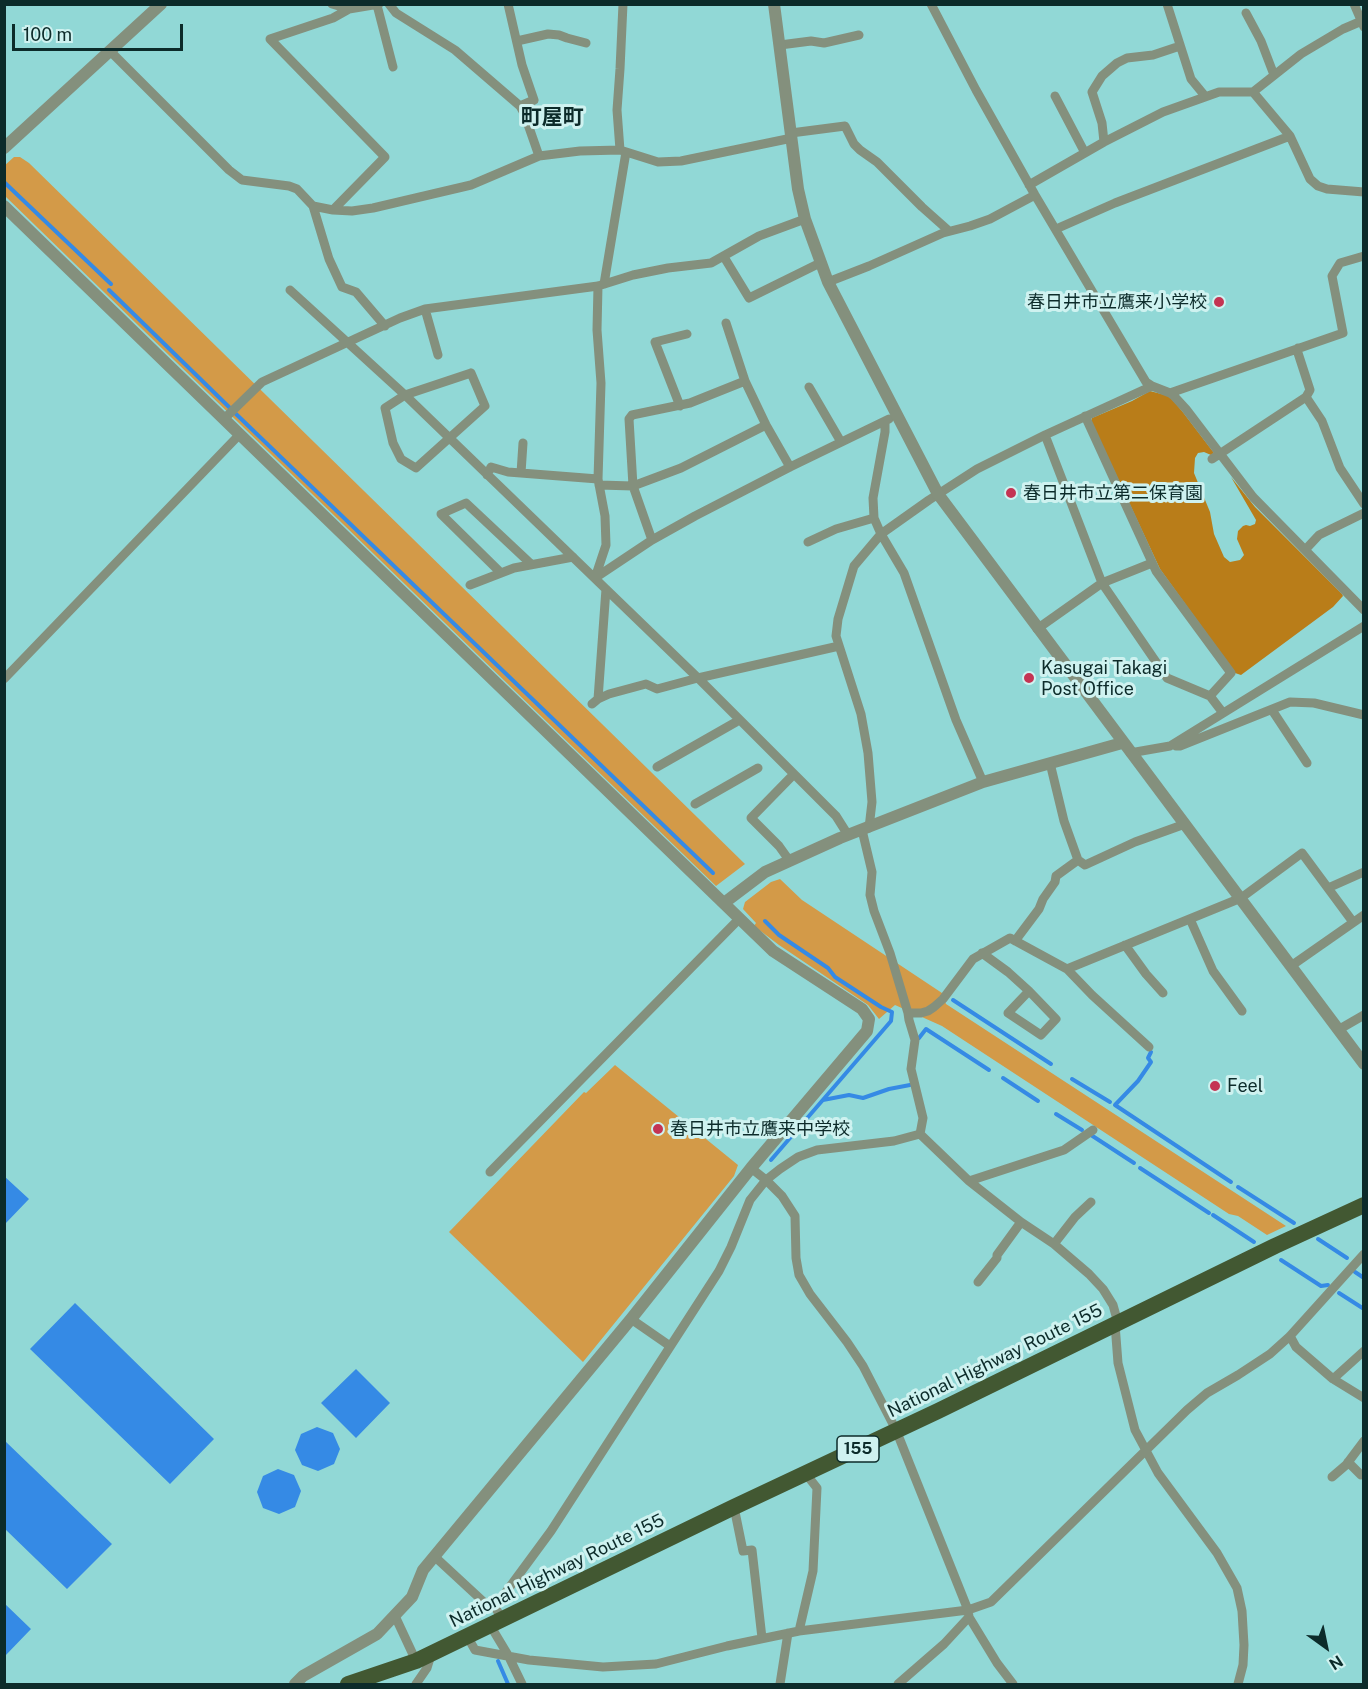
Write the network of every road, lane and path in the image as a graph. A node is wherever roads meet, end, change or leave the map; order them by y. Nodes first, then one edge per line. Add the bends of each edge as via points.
1 (161, 4) edge
2 (332, 4) edge
3 (389, 4) edge
4 (508, 4) edge
5 (623, 4) edge
6 (774, 4) edge
7 (931, 4) edge
8 (1167, 4) edge
9 (1354, 4) edge
10 (378, 5) edge
11 (349, 9) junction
12 (1246, 13) dead end
13 (1363, 22) edge
14 (859, 35) dead end
15 (517, 41) junction
16 (586, 43) dead end
17 (780, 45) junction
18 (1180, 46) junction
19 (110, 51) junction
20 (393, 67) dead end
21 (1274, 75) junction
22 (1253, 92) junction
23 (1055, 96) dead end
24 (1205, 96) junction
25 (520, 106) junction
26 (791, 136) junction
27 (1290, 136) junction
28 (1104, 142) junction
29 (4, 148) edge
30 (623, 151) junction
31 (1085, 153) junction
32 (539, 156) junction
33 (1029, 185) junction
34 (1363, 191) edge
35 (1035, 195) junction
36 (4, 206) edge
37 (313, 206) junction
38 (333, 210) junction
39 (805, 219) junction
40 (1056, 230) junction
41 (949, 231) junction
42 (1364, 255) edge
43 (724, 256) junction
44 (820, 263) junction
45 (828, 282) junction
46 (601, 285) junction
47 (290, 290) dead end
48 (425, 309) junction
49 (726, 323) dead end
50 (385, 326) junction
51 (687, 334) dead end
52 (349, 342) junction
53 (1298, 348) junction
54 (438, 355) dead end
55 (746, 381) junction
56 (1152, 386) junction
57 (810, 387) dead end
58 (1170, 393) junction
59 (405, 395) junction
60 (1306, 397) junction
61 (680, 406) junction
62 (1085, 416) junction
63 (224, 418) junction
64 (891, 418) junction
65 (766, 425) junction
66 (240, 434) junction
67 (1045, 435) junction
68 (448, 438) junction
69 (841, 442) junction
70 (523, 443) dead end
71 (1215, 456) junction
72 (790, 467) junction
73 (521, 473) junction
74 (487, 475) junction
75 (599, 482) junction
76 (633, 486) junction
77 (938, 494) junction
78 (1364, 504) edge
79 (1364, 513) edge
80 (874, 518) junction
81 (881, 534) junction
82 (652, 540) junction
83 (808, 542) dead end
84 (1305, 550) junction
85 (573, 557) junction
86 (1152, 563) junction
87 (531, 564) junction
88 (500, 572) junction
89 (595, 578) junction
90 (1102, 584) junction
91 (470, 585) dead end
92 (606, 589) junction
93 (1364, 610) edge
94 (1364, 627) edge
95 (1038, 628) junction
96 (839, 646) junction
97 (698, 678) junction
98 (4, 679) edge
99 (1210, 696) junction
100 (1272, 710) junction
101 (1222, 713) junction
102 (1361, 715) edge
103 (736, 722) dead end
104 (1364, 725) edge
105 (1122, 743) junction
106 (1170, 746) junction
107 (1130, 753) junction
108 (1050, 763) junction
109 (1307, 763) dead end
110 (657, 767) dead end
111 (758, 768) dead end
112 (794, 774) junction
113 (983, 782) junction
114 (695, 804) dead end
115 (1185, 824) junction
116 (866, 829) junction
117 (848, 835) junction
118 (789, 860) junction
119 (1078, 860) junction
120 (1364, 872) edge
121 (1328, 888) junction
122 (1241, 898) junction
123 (724, 903) junction
124 (1364, 915) edge
125 (740, 918) junction
126 (1190, 919) junction
127 (1353, 922) junction
128 (1015, 941) junction
129 (1125, 945) junction
130 (982, 953) junction
131 (1291, 966) junction
132 (1067, 969) junction
133 (1029, 991) junction
134 (1163, 993) dead end
135 (1242, 1011) dead end
136 (908, 1013) junction
137 (1364, 1015) edge
138 (1338, 1030) junction
139 (1149, 1047) dead end
140 (1364, 1064) edge
141 (1092, 1130) dead end
142 (920, 1134) junction
143 (751, 1168) junction
144 (490, 1172) dead end
145 (766, 1180) junction
146 (969, 1181) junction
147 (1091, 1202) dead end
148 (1364, 1204) edge
149 (1021, 1222) junction
150 (1054, 1244) junction
151 (1364, 1254) edge
152 (978, 1282) dead end
153 (630, 1319) junction
154 (1116, 1324) junction
155 (1290, 1336) junction
156 (670, 1346) junction
157 (1364, 1351) edge
158 (1333, 1379) junction
159 (1364, 1398) edge
160 (896, 1430) junction
161 (1364, 1441) edge
162 (1146, 1450) junction
163 (1348, 1462) junction
164 (806, 1474) junction
165 (1361, 1475) dead end
166 (1332, 1477) dead end
167 (734, 1507) junction
168 (434, 1557) junction
169 (968, 1613) junction
170 (395, 1616) junction
171 (495, 1617) junction
172 (799, 1631) junction
173 (788, 1633) junction
174 (467, 1636) junction
175 (762, 1638) junction
176 (508, 1655) junction
177 (423, 1657) junction
178 (295, 1684) edge
179 (348, 1684) edge
180 (416, 1684) edge
181 (522, 1684) edge
182 (780, 1684) edge
183 (898, 1684) edge
184 (1013, 1684) edge
185 (1238, 1684) edge

1 - 19 street
2 - 11 street
3 - 25 street via 396,13 455,50
4 - 15 street
5 - 30 street via 617,110
6 - 17 street
7 - 33 street
8 - 18 street
9 - 13 street
10 - 11 street
10 - 20 street
11 - 38 street via 270,39 385,158
12 - 21 street via 1262,41
13 - 21 street via 1325,39
14 - 17 street via 824,43 811,40
15 - 16 street via 559,34
15 - 25 street via 534,100
17 - 26 street
18 - 24 street via 1191,79
18 - 28 street via 1127,58 1102,76 1092,92
19 - 29 street
19 - 37 street via 242,180 289,186
21 - 22 street
22 - 24 street
22 - 27 street
23 - 31 street
24 - 28 street
25 - 32 street
26 - 30 street via 681,161 658,162
26 - 39 street
26 - 41 street via 845,126 854,144
27 - 34 street via 1310,179 1318,186
27 - 40 street via 1115,202
28 - 31 street
30 - 32 street
30 - 46 street
31 - 33 street
32 - 38 street via 471,185 373,208
33 - 35 street
35 - 40 street
35 - 41 street via 990,219
36 - 63 street
37 - 38 street
37 - 50 street via 342,287 356,292
39 - 43 street via 759,236
39 - 44 street
40 - 56 street via 1146,382
41 - 45 street
42 - 53 street via 1340,263 1332,276 1343,333
43 - 44 street via 749,298
43 - 46 street via 711,263 633,275
44 - 45 street
45 - 64 street
46 - 48 street
46 - 75 street via 597,330 601,383
47 - 52 street
48 - 50 street
48 - 54 street
49 - 55 street
50 - 52 street
51 - 61 street via 655,342
52 - 59 street
52 - 63 street via 262,382
53 - 58 street
53 - 60 street via 1310,390
55 - 61 street
55 - 65 street
56 - 58 street
56 - 62 street
57 - 69 street
58 - 71 street via 1186,409
59 - 68 street
59 - 68 street via 385,408 401,459 416,468
59 - 68 street via 471,372 485,406
60 - 71 street
60 - 78 street via 1322,421 1340,468
61 - 76 street via 632,415 629,419
62 - 67 street
62 - 86 street
63 - 66 street
64 - 69 street
64 - 77 street
64 - 80 street via 873,498
65 - 72 street
65 - 76 street via 681,468
66 - 98 street
66 - 123 street
67 - 77 street via 976,469
67 - 90 street
68 - 74 street
69 - 72 street
70 - 73 street
71 - 84 street
72 - 82 street
73 - 74 street via 491,467
73 - 75 street
74 - 85 street
75 - 76 street
75 - 89 street via 606,545
76 - 82 street
77 - 81 street
77 - 95 street
79 - 84 street via 1319,535
80 - 81 street
80 - 83 street
81 - 96 street via 854,566 838,619
81 - 113 street via 904,573
82 - 89 street
84 - 93 street
85 - 87 street
85 - 89 street
86 - 90 street
86 - 99 street via 1231,673
87 - 88 street
87 - 88 street via 466,502 441,514
88 - 91 street
89 - 92 street
90 - 95 street
90 - 99 street via 1167,678
92 - 97 street
92 - 97 street via 595,701 646,684 657,689
94 - 101 street
95 - 105 street
96 - 97 street
96 - 116 street via 866,743 872,802
97 - 112 street
99 - 101 street
100 - 102 street via 1290,702 1314,703
100 - 106 street via 1180,746
100 - 109 street
101 - 106 street
102 - 104 street
103 - 110 street
105 - 107 street
105 - 108 street
106 - 107 street
107 - 115 street
108 - 113 street
108 - 119 street
111 - 114 street
112 - 117 street via 836,816
112 - 118 street via 751,818
113 - 116 street
115 - 119 street via 1085,865
115 - 122 street
116 - 117 street
116 - 136 street via 872,872 870,895
117 - 118 street
118 - 123 street via 765,872
119 - 128 street via 1056,876
120 - 121 street
121 - 122 street via 1302,853
121 - 127 street
122 - 126 street
122 - 131 street
123 - 125 street
124 - 127 street
125 - 143 street via 773,951 862,1009 869,1019 867,1031
125 - 144 street
126 - 129 street
126 - 135 street via 1213,971
127 - 131 street
128 - 130 street via 1010,938
128 - 132 street
129 - 132 street
129 - 134 street
130 - 133 street
130 - 136 street via 943,999 928,1011
131 - 138 street
132 - 139 street
133 - 133 street via 1056,1019 1041,1035 1008,1013
136 - 142 street via 915,1040 911,1069 923,1118
137 - 138 street
138 - 140 street
141 - 146 street via 1064,1150
142 - 145 street via 894,1142 817,1150 798,1157
142 - 146 street
143 - 145 street
143 - 153 street
145 - 156 street via 750,1200 719,1271
145 - 160 street via 795,1216 799,1275 847,1342
146 - 149 street
147 - 150 street
148 - 154 highway, National Highway Route 155 / 155
149 - 150 street
149 - 152 street
150 - 154 street via 1103,1289 1113,1305
151 - 155 street
153 - 156 street
153 - 168 street
154 - 160 highway, National Highway Route 155 / 155
154 - 162 street via 1118,1363 1136,1430
155 - 158 street via 1296,1347
155 - 162 street via 1270,1354 1207,1393
156 - 171 street
157 - 158 street
158 - 159 street
160 - 164 highway, National Highway Route 155 / 155
160 - 169 street
161 - 163 street
162 - 169 street via 991,1602
162 - 185 street via 1158,1473 1217,1553 1236,1588 1244,1645
163 - 165 street
163 - 166 street
164 - 167 highway, National Highway Route 155 / 155
164 - 172 street via 817,1488 813,1571
167 - 171 highway, National Highway Route 155 / 155
167 - 175 street via 743,1551 752,1550
168 - 170 street via 423,1570 412,1598
168 - 171 street
169 - 172 street
169 - 183 street via 944,1644
169 - 184 street
170 - 177 street
170 - 178 street via 377,1634
171 - 174 highway, National Highway Route 155 / 155
171 - 176 street
172 - 173 street
173 - 175 street
173 - 182 street
174 - 176 street via 475,1650
174 - 177 highway, National Highway Route 155 / 155
175 - 176 street via 656,1664 603,1667
176 - 181 street
177 - 179 highway, National Highway Route 155 / 155
177 - 180 street via 427,1668

